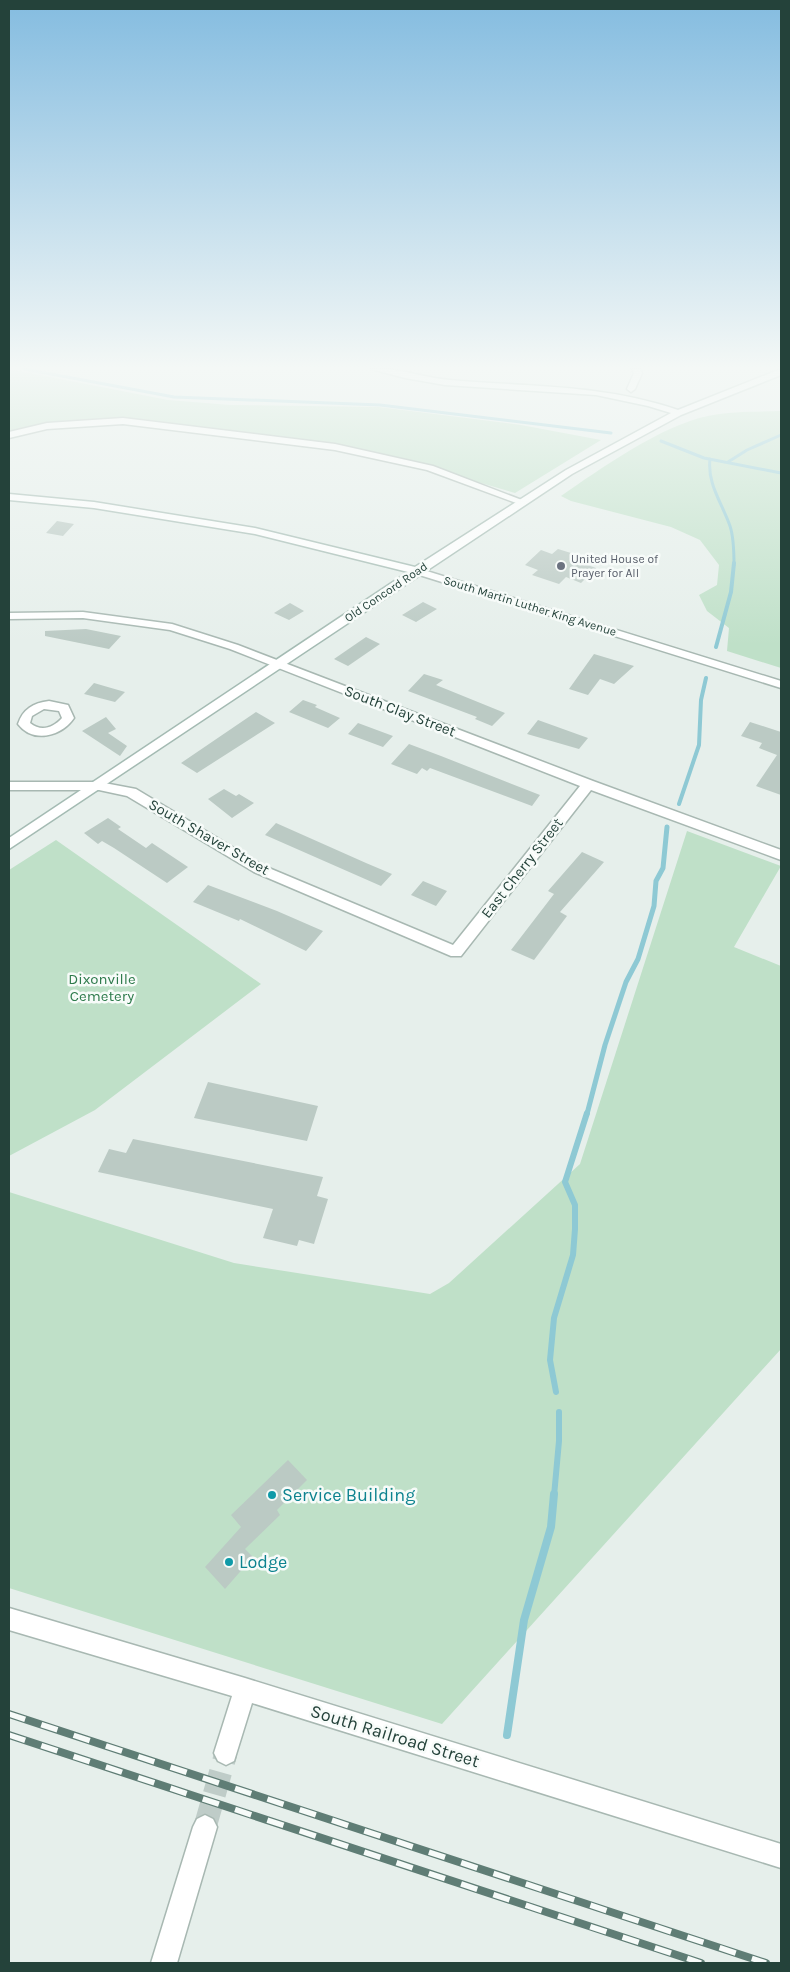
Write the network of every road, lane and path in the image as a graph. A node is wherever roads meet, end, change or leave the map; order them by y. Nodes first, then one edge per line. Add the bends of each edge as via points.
1 (399, 461) edge
2 (590, 461) edge
3 (9, 497) edge
4 (522, 502) junction
5 (417, 571) junction
6 (9, 616) edge
7 (280, 664) junction
8 (781, 685) edge
9 (9, 719) edge
10 (24, 719) dead end
11 (588, 784) junction
12 (9, 786) edge
13 (99, 786) junction
14 (9, 844) edge
15 (781, 854) edge
16 (456, 952) joint
17 (9, 1619) edge
18 (245, 1690) junction
19 (226, 1753) tunnel mouth
20 (205, 1828) tunnel mouth
21 (781, 1856) edge
22 (164, 1963) edge

1 - 4 street via 430,468
2 - 4 street, Old Concord Road
3 - 5 street, South Martin Luther King Avenue via 94,506 255,531
4 - 5 street, Old Concord Road
5 - 7 street, Old Concord Road
5 - 8 street, South Martin Luther King Avenue
6 - 7 street, South Clay Street via 83,615 172,627
7 - 11 street, South Clay Street
7 - 13 street, Old Concord Road
9 - 10 street
11 - 15 street, South Clay Street
11 - 16 street, East Cherry Street
12 - 13 street, South Shaver Street
13 - 14 street, Old Concord Road
13 - 16 street, South Shaver Street via 131,792 259,868
17 - 18 street, South Railroad Street
18 - 19 street
18 - 21 street, South Railroad Street
20 - 22 street

